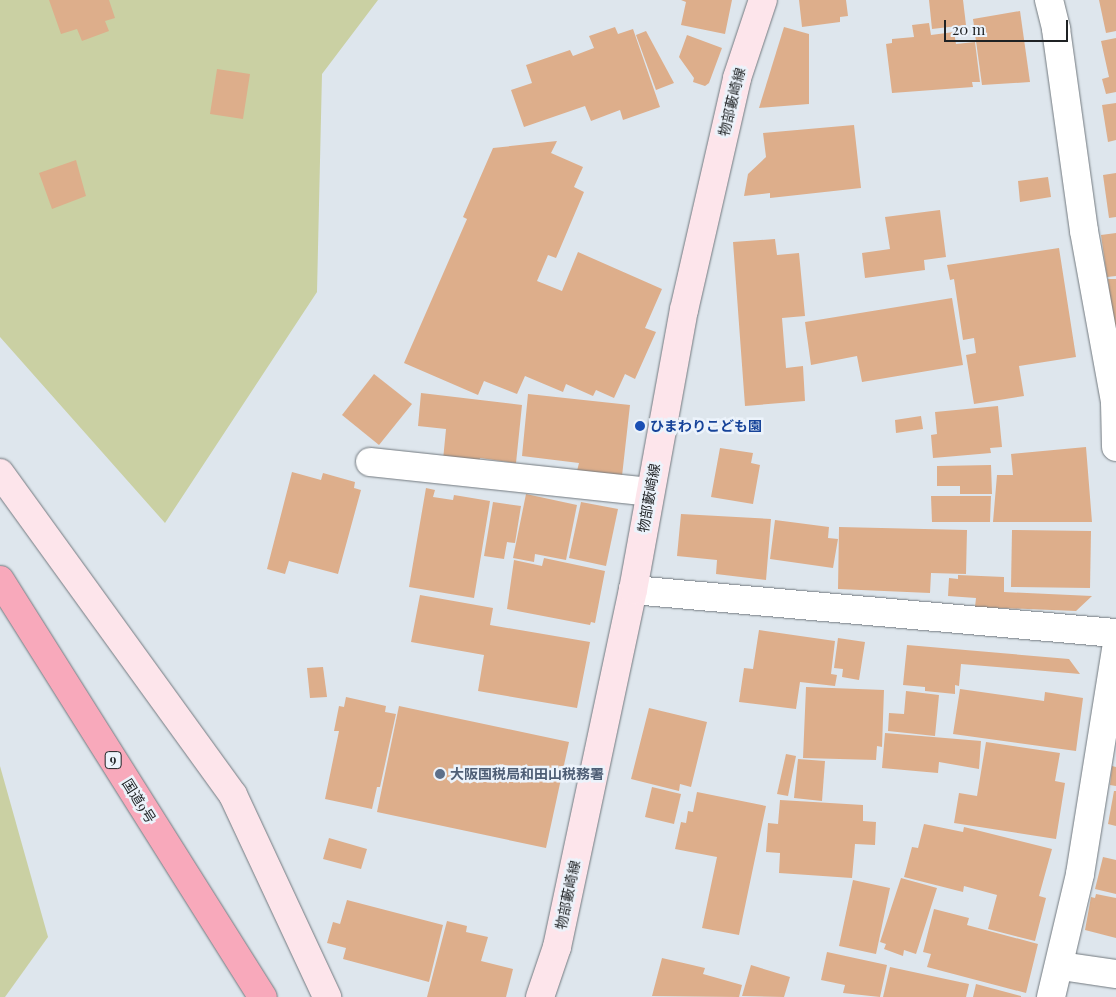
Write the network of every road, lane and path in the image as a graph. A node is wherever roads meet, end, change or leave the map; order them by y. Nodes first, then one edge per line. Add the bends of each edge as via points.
1 (763, 0) edge
2 (1049, 0) edge
3 (1116, 447) edge
4 (370, 462) dead end
5 (0, 473) edge
6 (649, 492) junction
7 (0, 580) edge
8 (633, 590) junction
9 (1116, 633) edge
10 (1116, 648) edge
11 (1061, 966) junction
12 (1116, 974) edge
13 (262, 997) edge
14 (327, 997) edge
15 (540, 997) edge
16 (1051, 997) edge

1 - 6 main road, 物部藪崎線 via 736,78 684,310
2 - 3 street via 1056,29 1084,231 1115,402
4 - 6 street
5 - 14 main road via 233,794
6 - 8 main road, 物部藪崎線
7 - 13 highway, 国道9号 / 9
8 - 9 street
8 - 15 main road, 物部藪崎線 via 557,947
10 - 11 street via 1080,874
11 - 12 street
11 - 16 street

